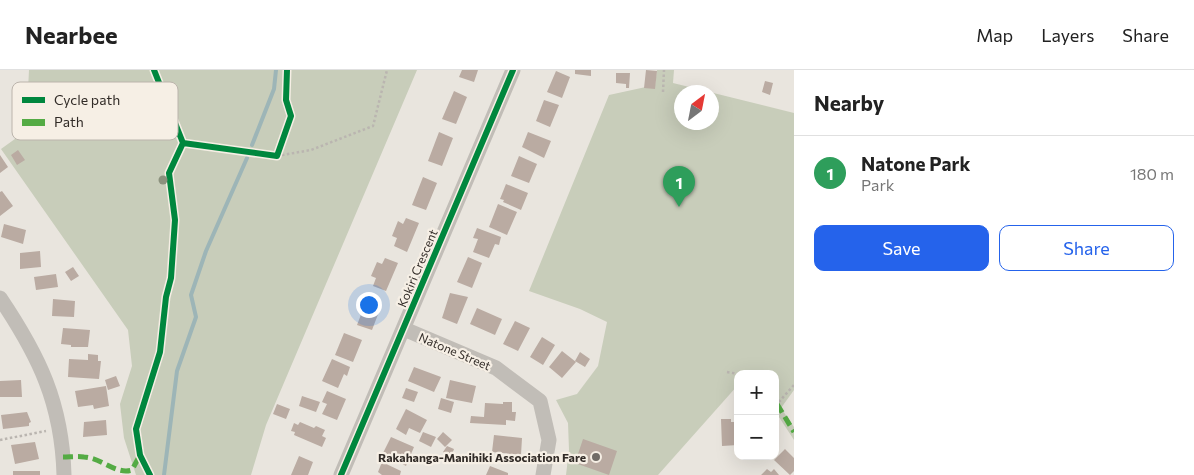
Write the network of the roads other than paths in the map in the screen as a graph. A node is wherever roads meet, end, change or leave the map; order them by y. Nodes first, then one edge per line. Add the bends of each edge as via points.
1 (513, 70) edge
2 (0, 298) edge
3 (404, 329) junction
4 (64, 475) edge
5 (341, 475) edge
6 (543, 475) edge

1 - 3 street, Kokiri Crescent
2 - 4 street via 40,362 60,428
3 - 5 street, Kokiri Crescent
3 - 6 street, Natone Street via 496,368 540,401 550,440

